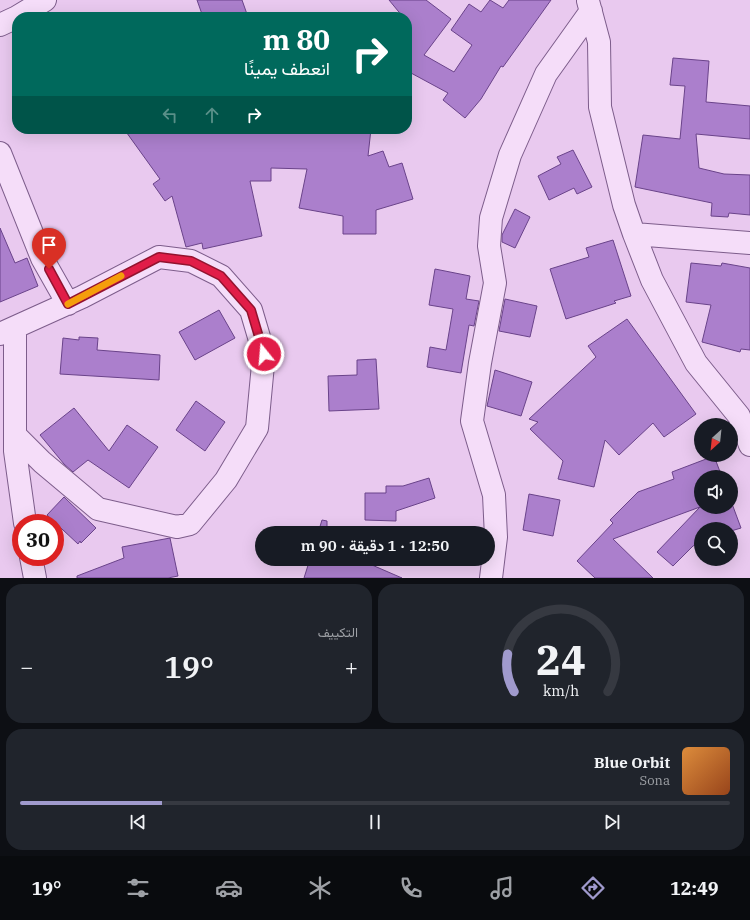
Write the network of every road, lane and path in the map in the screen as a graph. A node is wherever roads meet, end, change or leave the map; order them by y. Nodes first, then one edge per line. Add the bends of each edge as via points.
1 (45, 0) edge
2 (589, 6) edge
3 (25, 12) edge
4 (12, 19) edge
5 (0, 25) edge
6 (0, 153) edge
7 (634, 234) junction
8 (750, 243) edge
9 (68, 304) junction
10 (7, 331) edge
11 (744, 417) edge
12 (15, 435) junction
13 (750, 445) edge
14 (24, 514) edge
15 (32, 566) edge
16 (35, 578) edge
17 (491, 578) edge

1 - 3 street
2 - 7 street via 599,42 600,107 624,205
2 - 17 street via 546,74 510,155 491,218 489,246 495,283 472,421 494,495 496,536
4 - 5 street
6 - 9 street via 42,258
7 - 8 street
7 - 11 street via 652,280 696,363
9 - 10 street
9 - 12 street via 159,257 191,261 221,276 251,310 264,354 257,428 226,480 190,524 178,527 98,509 42,462
10 - 12 street
11 - 13 street
12 - 14 street
15 - 16 street

